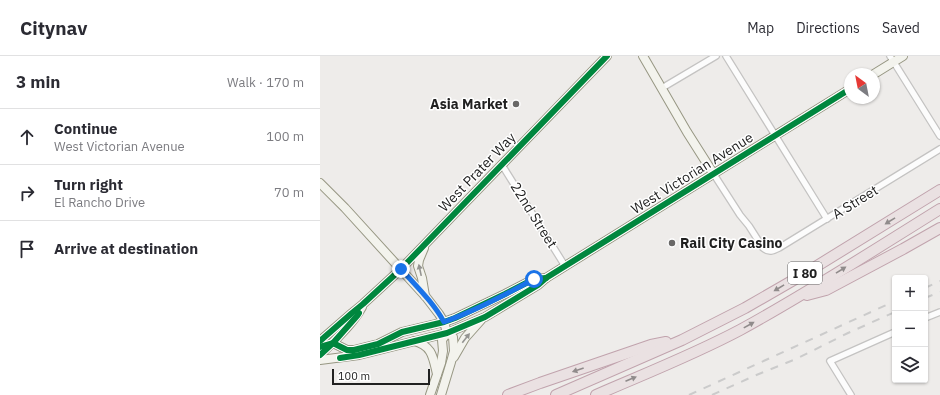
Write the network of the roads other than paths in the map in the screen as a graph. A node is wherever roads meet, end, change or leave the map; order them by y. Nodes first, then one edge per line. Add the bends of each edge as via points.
1 (607, 56) edge
2 (643, 56) edge
3 (716, 56) edge
4 (726, 56) edge
5 (903, 56) edge
6 (892, 59) edge
7 (880, 69) edge
8 (662, 88) junction
9 (844, 93) edge
10 (775, 136) junction
11 (940, 136) edge
12 (940, 149) edge
13 (502, 164) junction
14 (714, 173) junction
15 (320, 183) edge
16 (940, 186) edge
17 (940, 190) edge
18 (924, 200) junction
19 (940, 209) edge
20 (826, 219) junction
21 (940, 228) edge
22 (426, 244) junction
23 (565, 266) junction
24 (401, 269) junction
25 (546, 278) junction
26 (426, 297) junction
27 (796, 298) junction
28 (363, 304) junction
29 (940, 312) edge
30 (485, 317) junction
31 (928, 317) edge
32 (445, 327) junction
33 (892, 333) edge
34 (682, 340) junction
35 (320, 341) edge
36 (413, 341) junction
37 (333, 342) junction
38 (320, 347) edge
39 (320, 355) edge
40 (320, 360) edge
41 (451, 362) junction
42 (437, 375) junction
43 (430, 395) edge
44 (441, 395) edge
45 (508, 395) edge
46 (556, 395) edge
47 (596, 395) edge
48 (851, 395) edge

1 - 13 main road, West Prater Way
2 - 8 main road
3 - 8 street
4 - 10 street
5 - 6 main road
6 - 7 main road
6 - 11 street
8 - 14 main road
9 - 10 main road, West Victorian Avenue
10 - 14 main road, West Victorian Avenue
10 - 20 street
12 - 20 street, A Street
13 - 22 main road, West Prater Way
13 - 23 street, 22nd Street
14 - 20 street, A Street via 766,250 774,251 780,248
14 - 23 main road, West Victorian Avenue
15 - 24 main road
16 - 18 highway
17 - 18 highway, I 80
18 -> 34 highway, I 80 via 771,294
27 -> 19 highway, I 80
21 - 27 highway via 826,290
22 - 24 main road, West Prater Way
26 -> 22 main road via 418,266
23 - 25 main road, West Victorian Avenue
24 - 26 main road
24 - 28 main road, West Prater Way
25 - 30 main road, West Victorian Avenue
25 - 32 main road, West Victorian Avenue via 534,279 469,311
26 - 32 main road via 440,314
47 -> 27 highway, I 80 via 693,353
28 - 35 main road, West Prater Way
28 - 37 main road, West Prater Way via 357,316
29 - 31 street
30 - 32 main road, West Victorian Avenue
41 -> 30 main road via 465,338
32 - 36 main road, West Victorian Avenue
32 - 37 main road, West Victorian Avenue via 402,332 378,344 354,350 347,350
32 - 41 main road via 453,337 454,351
32 - 42 main road
33 - 48 street via 830,361
34 -> 45 highway via 651,345
34 - 46 highway, I 80
36 - 40 main road, West Victorian Avenue
36 - 42 main road via 426,346 433,358
37 - 38 main road
37 - 39 main road, West Prater Way
41 - 44 main road
42 - 43 main road

